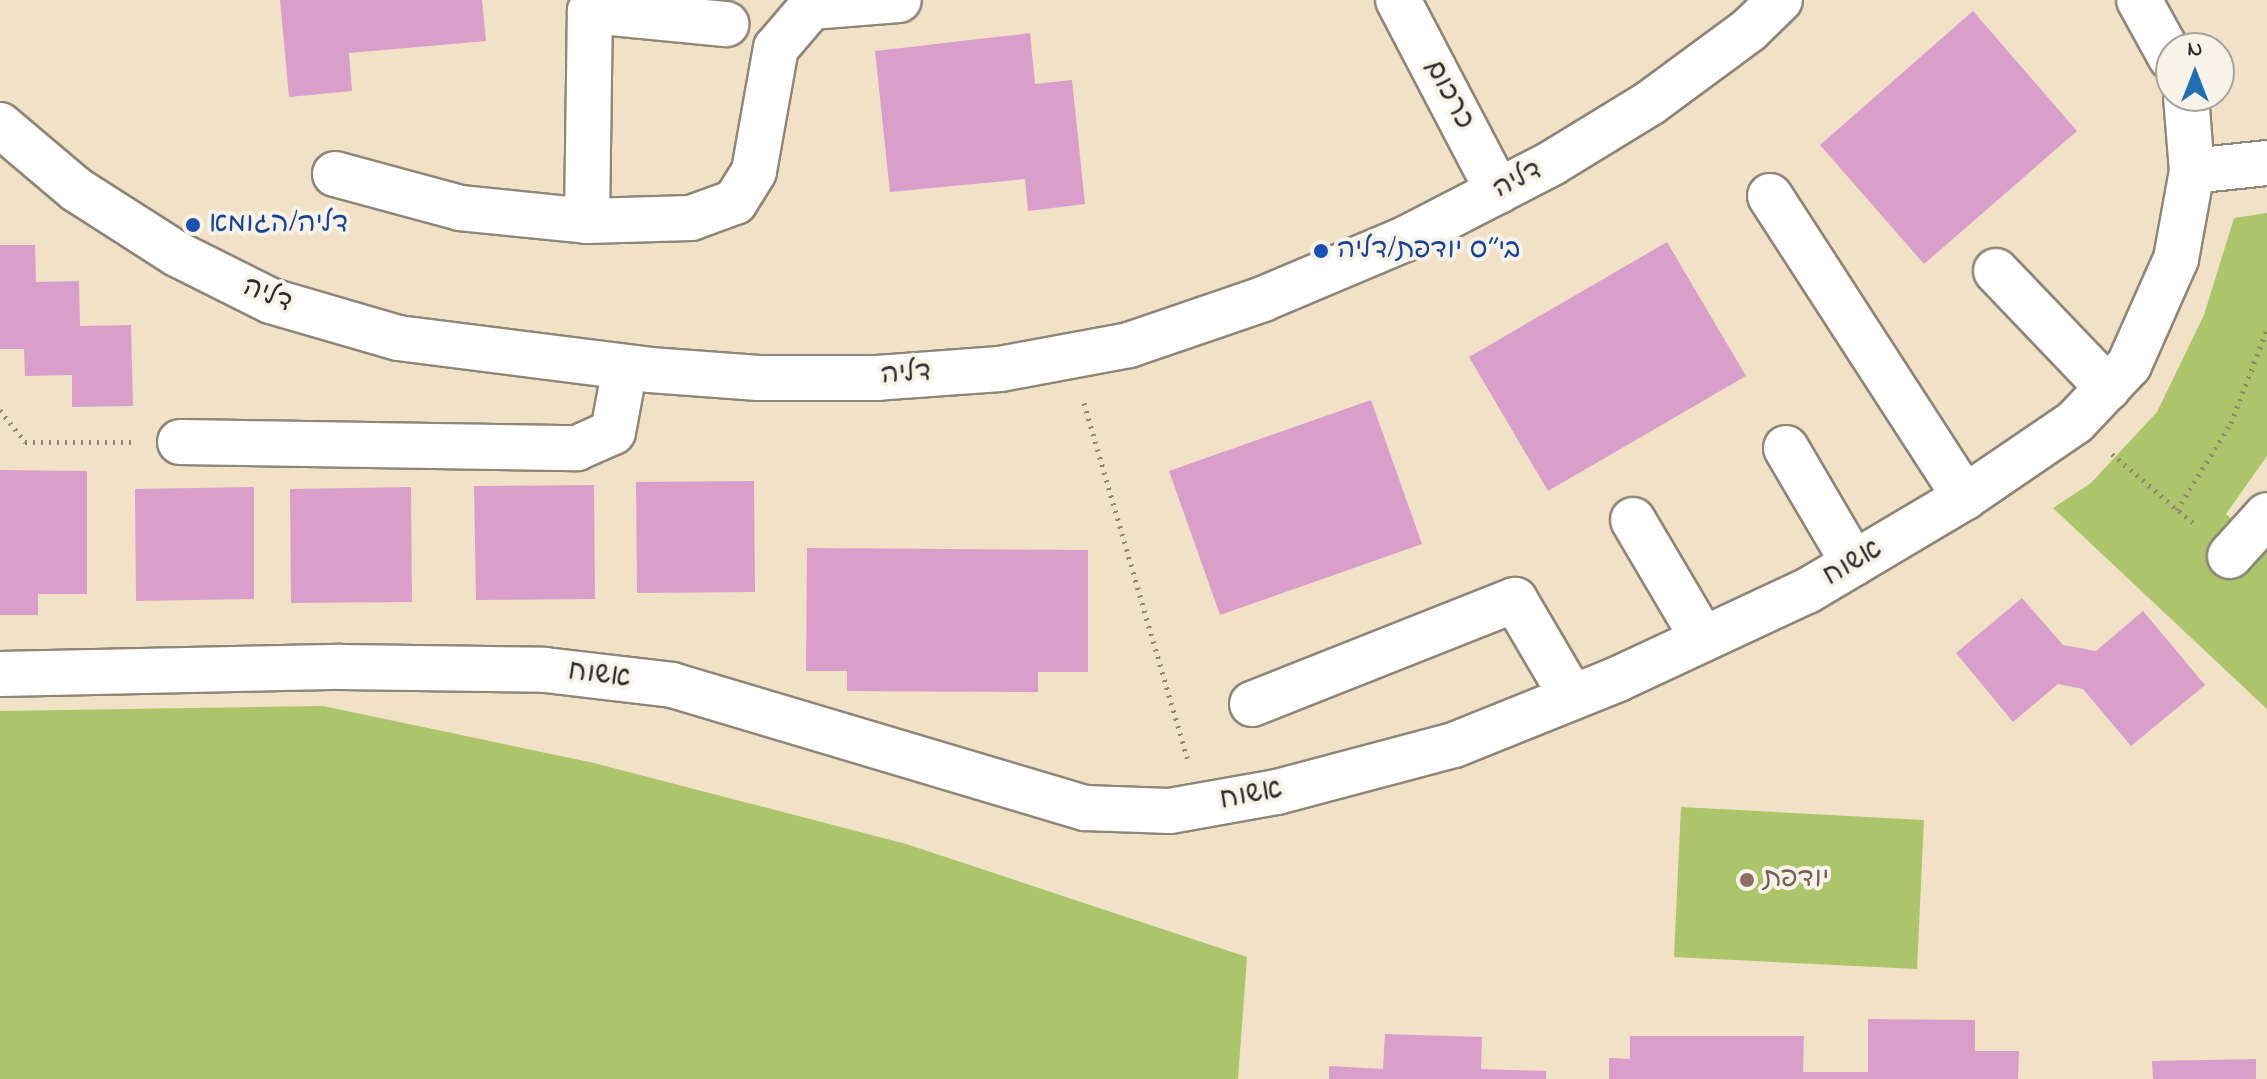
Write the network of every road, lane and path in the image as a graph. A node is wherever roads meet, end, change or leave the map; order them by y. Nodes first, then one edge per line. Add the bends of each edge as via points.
1 (899, 0) edge
2 (1398, 0) edge
3 (1780, 0) edge
4 (2139, 0) edge
5 (726, 24) dead end
6 (2157, 32) edge
7 (2187, 112) edge
8 (0, 125) edge
9 (2267, 163) edge
10 (2192, 171) junction
11 (335, 174) dead end
12 (1498, 191) junction
13 (1770, 196) dead end
14 (587, 221) junction
15 (1996, 271) dead end
16 (2267, 329) edge
17 (1070, 356) junction
18 (625, 367) junction
19 (2108, 388) junction
20 (0, 410) edge
21 (2075, 422) junction
22 (180, 442) joint
23 (1786, 448) dead end
24 (1965, 497) junction
25 (2177, 510) junction
26 (2267, 515) edge
27 (1633, 520) dead end
28 (2230, 556) joint
29 (1854, 564) junction
30 (1703, 639) junction
31 (0, 674) edge
32 (1572, 697) junction
33 (1252, 704) dead end
34 (1201, 805) junction

1 - 14 street via 811,7 776,48 754,171 735,202 691,218
2 - 12 street, כרכום
3 - 12 street, דליה via 1749,30 1650,103
4 - 6 street
5 - 14 street via 590,11
7 - 10 street, אשוח
8 - 18 street, דליה via 102,206 177,254 271,301 398,338
9 - 10 street
10 - 19 street, אשוח via 2176,259 2129,365
11 - 14 street via 460,208
12 - 17 street, דליה via 1405,239 1263,299 1129,345
13 - 24 street
15 - 19 street
16 - 25 path via 2231,423
17 - 18 street, דליה via 1000,369 877,378 759,378
17 - 34 path
18 - 22 street via 613,432 577,448
19 - 21 street, אשוח
20 - 22 path via 25,442
21 - 24 street, אשוח
21 - 25 path
23 - 29 street
24 - 29 street, אשוח
25 - 28 path
26 - 28 street
27 - 30 street
29 - 30 street, אשוח
30 - 32 street, אשוח
31 - 34 street, אשוח via 341,667 545,670 672,685 1085,808 1170,811
32 - 33 street via 1515,600
32 - 34 street, אשוח via 1454,745 1277,792

